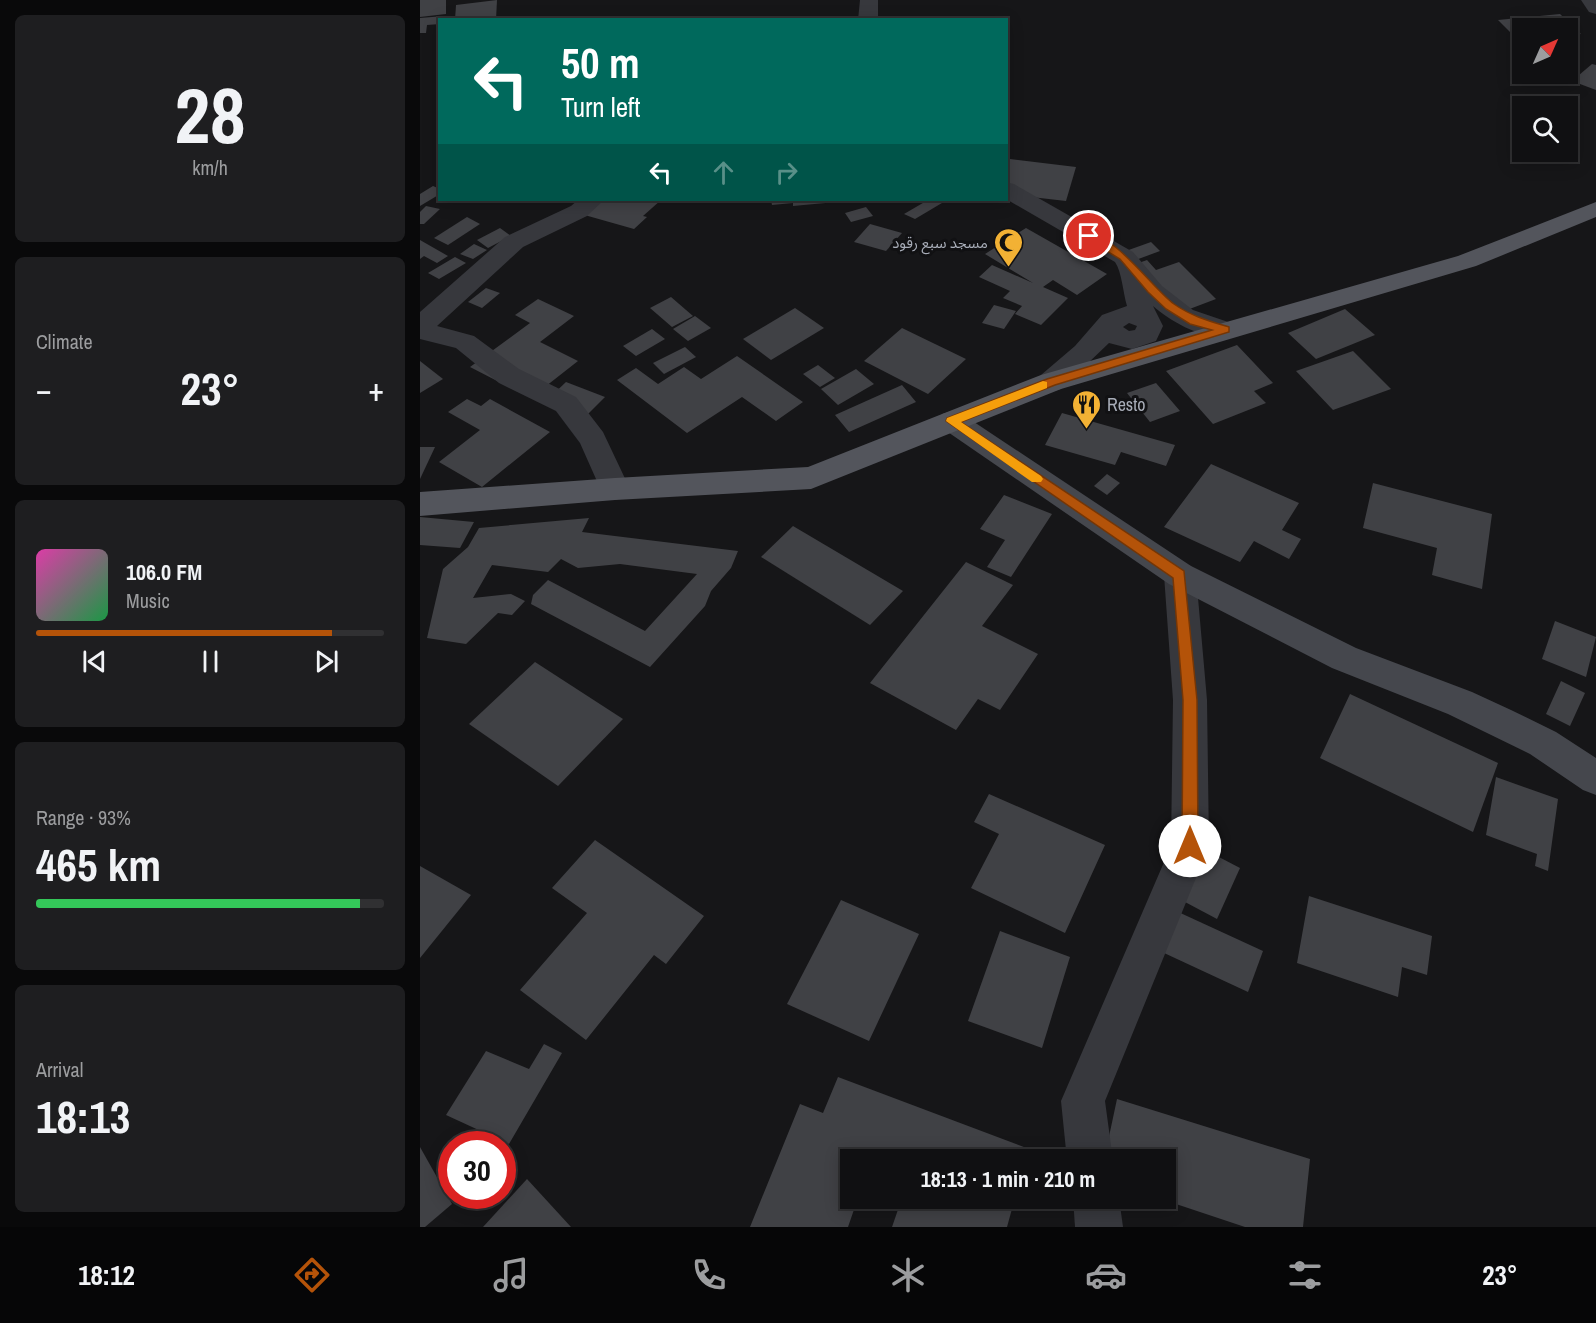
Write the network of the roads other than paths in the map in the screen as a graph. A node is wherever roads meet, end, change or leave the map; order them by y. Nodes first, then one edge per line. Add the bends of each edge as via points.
1 (869, 0) edge
2 (1590, 0) edge
3 (1596, 8) edge
4 (868, 18) edge
5 (1008, 190) edge
6 (591, 201) edge
7 (1596, 209) edge
8 (1133, 275) junction
9 (1131, 324) junction
10 (420, 328) edge
11 (1225, 330) junction
12 (1051, 382) junction
13 (952, 421) junction
14 (615, 489) junction
15 (420, 504) edge
16 (1180, 575) junction
17 (1596, 778) edge
18 (1089, 1149) edge
19 (1098, 1209) edge
20 (1100, 1227) edge

1 - 4 street
2 - 3 street
5 - 8 street via 1124,257
6 - 10 street via 579,211 514,242
7 - 11 main road via 1467,261
8 - 9 street
8 - 11 street via 1194,321
9 - 11 street
9 - 12 street
10 - 14 street via 465,342 509,376 566,404 593,439
11 - 12 main road
12 - 13 main road
13 - 14 main road via 811,478
13 - 16 main road
14 - 15 main road
16 - 17 main road via 1344,658 1460,703 1543,743
16 - 18 street via 1190,700 1190,846 1083,1101
19 - 20 street

